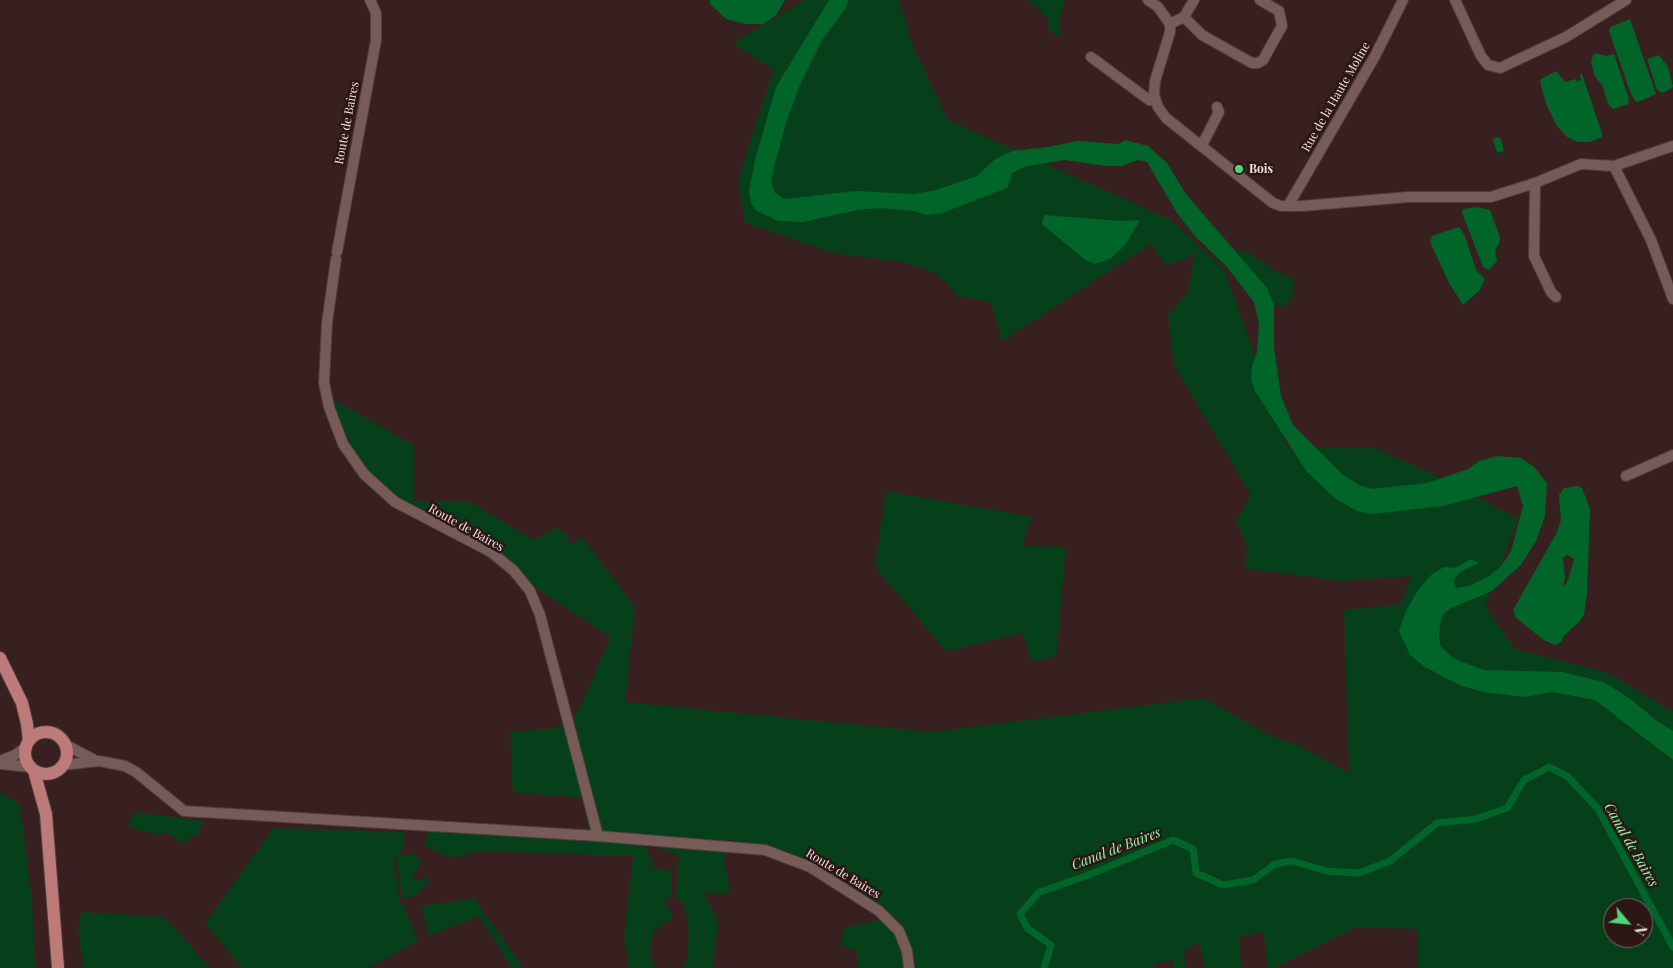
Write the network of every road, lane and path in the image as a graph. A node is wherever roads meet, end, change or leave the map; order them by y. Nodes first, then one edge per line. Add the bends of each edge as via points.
1 (370, 0) edge
2 (1148, 0) edge
3 (1194, 0) edge
4 (1260, 0) edge
5 (1403, 0) edge
6 (1455, 0) edge
7 (1626, 0) edge
8 (1184, 17) junction
9 (1170, 24) junction
10 (1091, 57) dead end
11 (1156, 101) junction
12 (1217, 107) dead end
13 (1202, 145) junction
14 (1673, 146) edge
15 (1614, 166) junction
16 (1535, 184) junction
17 (1288, 206) junction
18 (1556, 297) dead end
19 (1673, 299) edge
20 (1673, 455) edge
21 (1626, 476) dead end
22 (0, 658) edge
23 (22, 703) junction
24 (47, 732) junction
25 (27, 744) junction
26 (66, 745) junction
27 (99, 761) junction
28 (0, 763) edge
29 (32, 769) junction
30 (59, 769) junction
31 (46, 814) junction
32 (598, 836) junction
33 (58, 968) edge
34 (909, 968) edge

1 - 32 street, Route de Baires via 376,13 376,40 336,256 324,383 329,407 343,444 364,474 395,502 491,552 530,591 540,615
2 - 9 street via 1158,7
3 - 8 street
4 - 8 street via 1279,11 1282,26 1263,60 1258,63 1252,63 1202,35
5 - 17 street, Rue de la Haute Moline via 1375,56
6 - 7 street via 1481,56 1488,65 1500,68 1566,37
8 - 9 street
9 - 11 street via 1155,80
10 - 11 street via 1149,100
11 - 13 street via 1166,118
12 - 13 street via 1219,112
13 - 17 street via 1272,203
14 - 15 street
15 - 16 street via 1581,164
15 - 19 street via 1651,240
16 - 17 street via 1491,197 1408,196
16 - 18 street via 1534,256
20 - 21 street
22 - 23 main road
23 - 24 main road
23 - 25 main road
24 - 25 main road via 36,734
24 - 26 main road via 57,735
25 - 28 street
25 - 29 main road via 25,756
26 - 27 street
26 - 30 main road via 67,755
27 - 30 street
27 - 32 street, Route de Baires via 130,768 184,811
28 - 29 street
29 - 30 main road via 46,774
29 - 31 main road
30 - 31 main road via 48,787
31 - 33 main road
32 - 34 street, Route de Baires via 750,847 795,860 851,892 894,923 905,943

